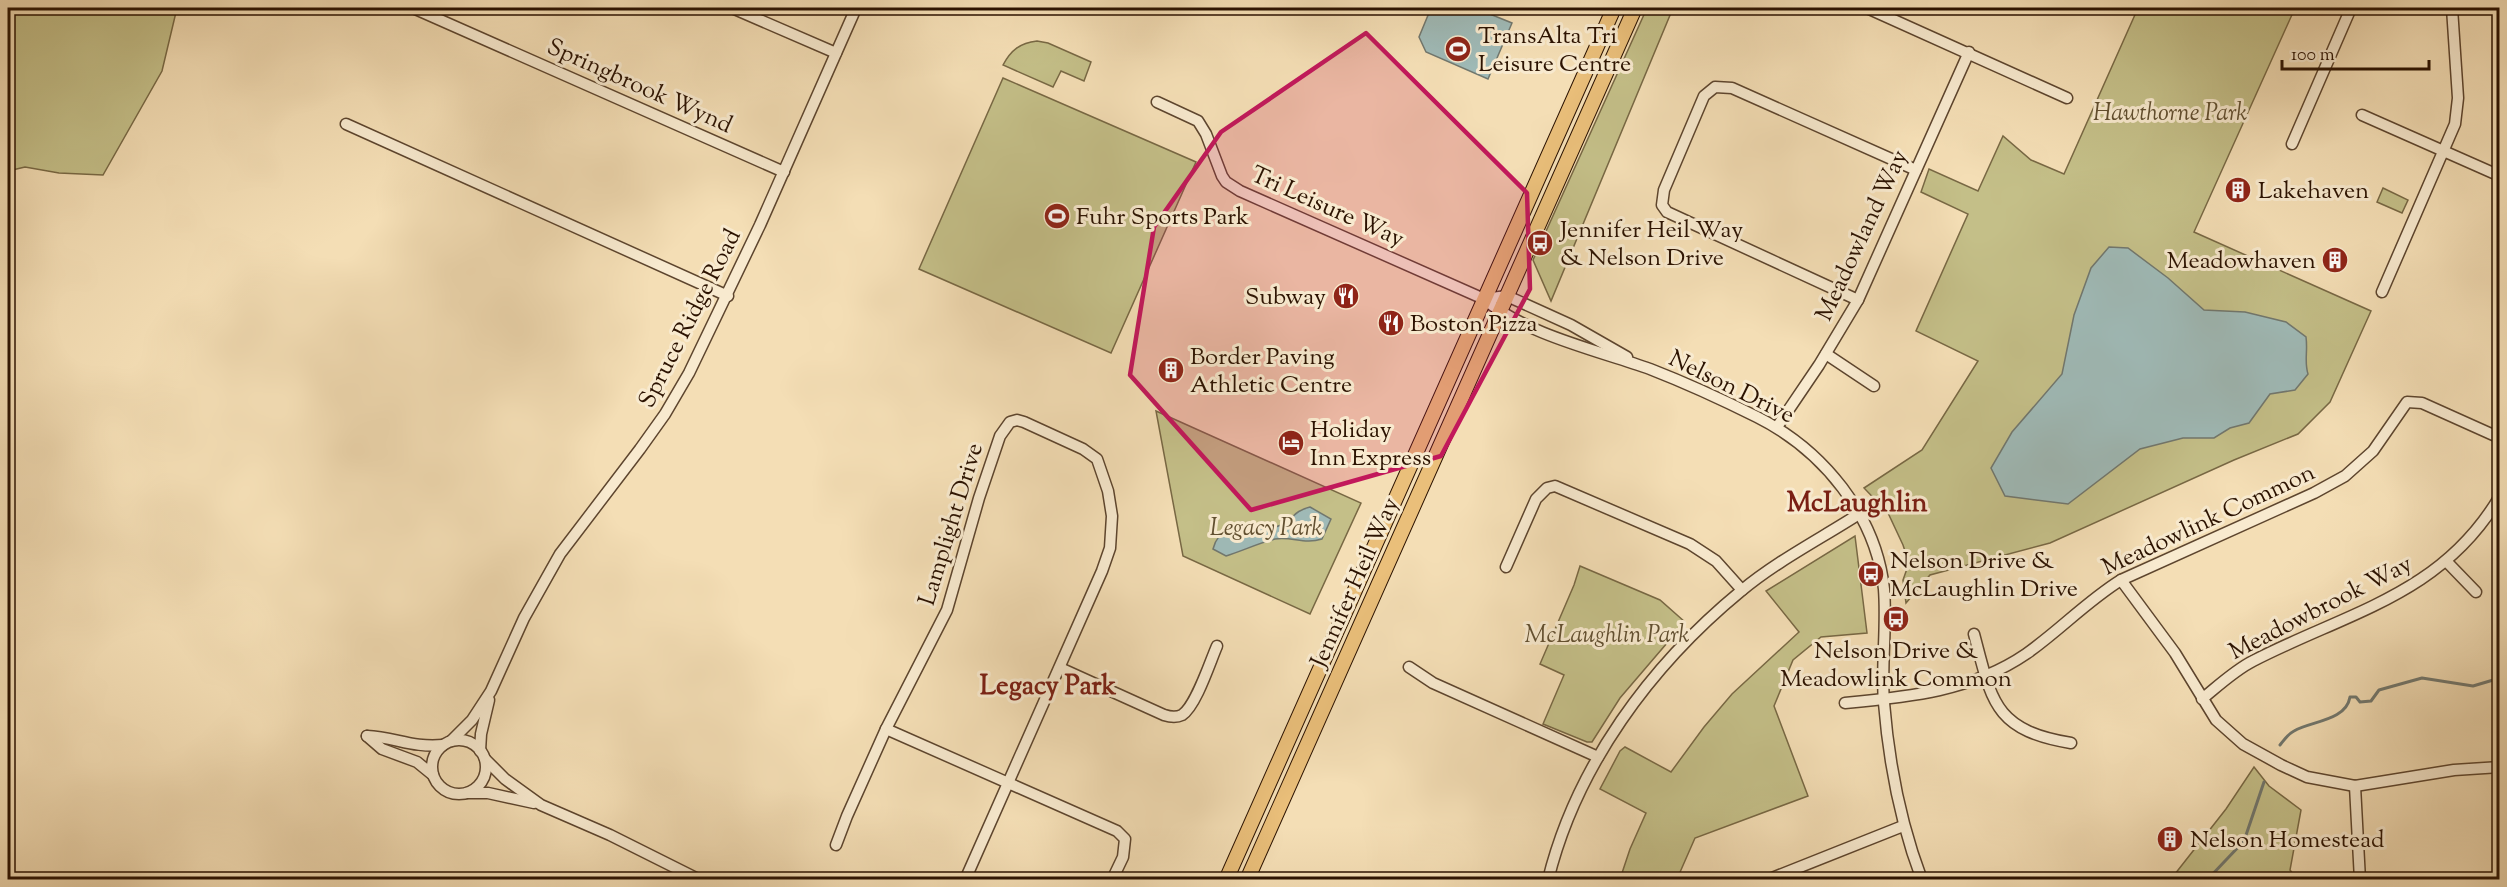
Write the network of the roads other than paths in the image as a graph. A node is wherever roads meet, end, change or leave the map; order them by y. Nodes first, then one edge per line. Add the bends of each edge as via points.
1 (413, 8) edge
2 (732, 8) edge
3 (856, 8) edge
4 (1614, 8) edge
5 (1635, 8) edge
6 (1867, 8) edge
7 (2351, 8) edge
8 (2452, 8) edge
9 (1969, 52) junction
10 (836, 53) junction
11 (2067, 98) dead end
12 (1157, 102) dead end
13 (2362, 115) dead end
14 (346, 124) dead end
15 (2292, 144) dead end
16 (2445, 152) junction
17 (1916, 170) junction
18 (783, 172) junction
19 (2499, 176) edge
20 (2382, 292) dead end
21 (728, 296) junction
22 (1506, 296) junction
23 (1484, 299) junction
24 (1858, 300) junction
25 (1500, 312) junction
26 (1826, 354) junction
27 (1650, 370) junction
28 (1874, 386) dead end
29 (1777, 427) junction
30 (2499, 438) edge
31 (2499, 496) edge
32 (1859, 514) junction
33 (2448, 562) junction
34 (1506, 567) dead end
35 (2121, 580) junction
36 (1742, 590) junction
37 (2476, 592) dead end
38 (1974, 634) dead end
39 (1217, 646) dead end
40 (1409, 667) dead end
41 (1060, 668) junction
42 (1985, 676) junction
43 (491, 691) junction
44 (2202, 699) junction
45 (1884, 700) junction
46 (1845, 703) dead end
47 (886, 729) junction
48 (447, 743) junction
49 (2071, 743) dead end
50 (483, 755) junction
51 (1598, 758) junction
52 (2499, 766) edge
53 (433, 775) junction
54 (1008, 782) junction
55 (2355, 786) junction
56 (467, 793) junction
57 (541, 805) junction
58 (1903, 826) junction
59 (836, 845) dead end
60 (700, 879) edge
61 (965, 879) edge
62 (1112, 879) edge
63 (1226, 879) edge
64 (1247, 879) edge
65 (1548, 879) edge
66 (1767, 879) edge
67 (1922, 879) edge
68 (2360, 879) edge

1 - 18 street, Springbrook Wynd
2 - 10 street
3 - 10 street, Spruce Ridge Road
4 - 23 main road, Jennifer Heil Way
5 - 22 main road, Jennifer Heil Way
6 - 9 street
7 - 15 street
8 - 16 street via 2458,107
9 - 11 street
9 - 17 street, Meadowland Way
10 - 18 street, Spruce Ridge Road
12 - 23 street, Tri Leisure Way via 1198,121 1226,182 1240,191
13 - 16 street
14 - 21 street
16 - 19 street
16 - 20 street
17 - 24 street, Meadowland Way
17 - 24 street via 1732,88 1715,87 1704,96 1664,190 1662,205 1667,212
18 - 21 street, Spruce Ridge Road
21 - 43 street, Spruce Ridge Road via 665,414 560,554 542,584
22 - 23 street
22 - 25 main road, Jennifer Heil Way
22 - 27 street, Nelson Drive via 1571,326
23 - 25 street, Nelson Drive
23 - 63 main road, Jennifer Heil Way
24 - 26 street, Meadowland Way
25 - 27 street, Nelson Drive via 1569,342
25 - 64 main road, Jennifer Heil Way
26 - 28 street
26 - 29 street, Meadowland Way
27 - 29 street, Nelson Drive
29 - 32 street, Nelson Drive via 1832,475
30 - 35 street, Meadowlink Common via 2422,403 2407,402 2373,450 2345,476
31 - 33 street, Meadowbrook Way via 2474,534
32 - 36 street
32 - 45 street, Nelson Drive via 1874,550 1883,587
33 - 37 street
33 - 44 street, Meadowbrook Way via 2395,596 2252,662
34 - 36 street via 1536,499 1555,486 1702,551
35 - 42 street, Meadowlink Common via 2028,652
35 - 44 street via 2163,635
36 - 51 street via 1660,669
38 - 42 street
39 - 41 street via 1191,704 1180,716 1171,717
40 - 51 street via 1433,683
41 - 47 street, Lamplight Drive via 1110,548 1111,505 1102,471 1092,454 1017,420 1010,422 1000,436 947,610
41 - 54 street, Lamplight Drive
42 - 45 street, Meadowlink Common via 1931,693
42 - 49 street via 1996,704 2010,721 2050,739
43 - 48 street, Spruce Ridge Road via 472,720
43 - 50 street, Spruce Ridge Road via 481,734
44 - 55 street via 2223,728 2254,751 2307,777
45 - 46 street
45 - 58 street, Nelson Drive via 1890,763
47 - 54 street
47 - 59 street, Lamplight Drive
48 - 50 street via 469,742
48 - 53 street via 434,756
48 - 53 street via 423,747 367,736 382,749 417,762
50 - 56 street via 484,777
50 - 57 street via 504,779
51 - 65 street via 1566,826
52 - 55 street
53 - 56 street via 444,789
54 - 61 street, Lamplight Drive
54 - 62 street via 1120,834 1125,839 1125,849
55 - 68 street
56 - 57 street via 488,793
57 - 60 street
58 - 66 street
58 - 67 street, Nelson Drive

